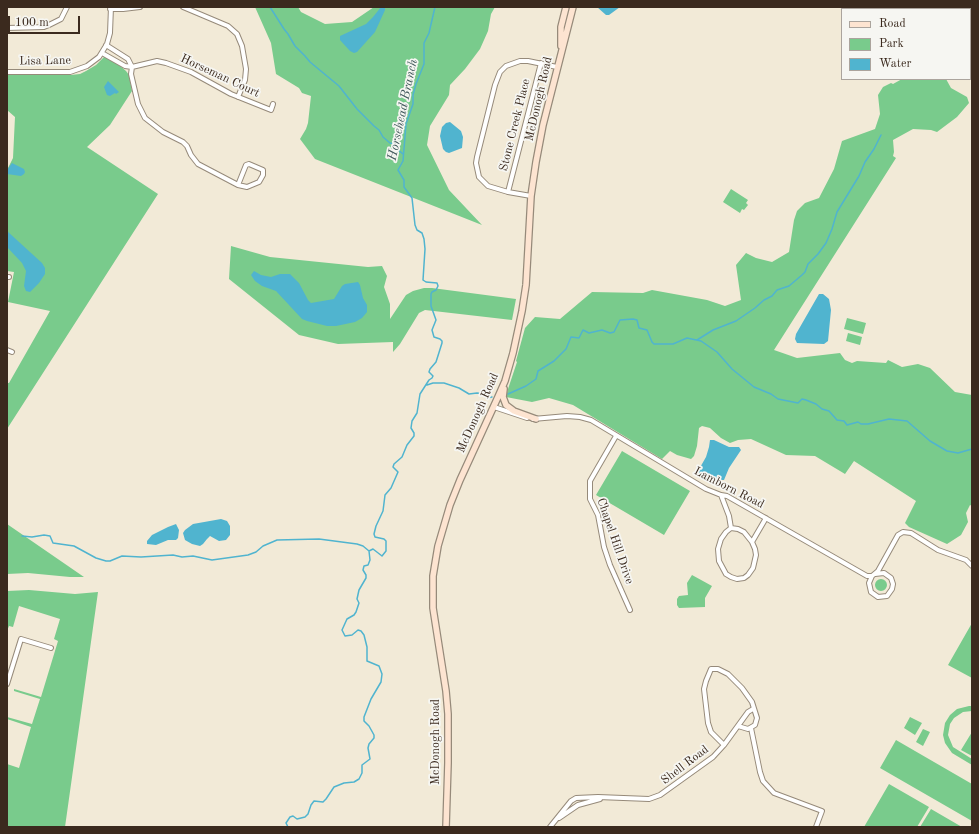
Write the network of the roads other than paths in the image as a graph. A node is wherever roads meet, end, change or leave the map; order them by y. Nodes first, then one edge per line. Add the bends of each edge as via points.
1 (66, 7) edge
2 (140, 7) edge
3 (183, 7) edge
4 (566, 7) edge
5 (572, 7) edge
6 (110, 8) edge
7 (192, 9) edge
8 (7, 28) edge
9 (106, 45) junction
10 (102, 53) junction
11 (560, 56) junction
12 (541, 63) junction
13 (132, 67) junction
14 (557, 68) junction
15 (7, 72) edge
16 (238, 97) junction
17 (273, 104) dead end
18 (238, 186) junction
19 (508, 192) junction
20 (531, 196) junction
21 (505, 381) junction
22 (494, 407) junction
23 (536, 419) junction
24 (616, 436) junction
25 (720, 496) junction
26 (766, 518) junction
27 (731, 528) junction
28 (752, 542) junction
29 (972, 566) edge
30 (873, 575) junction
31 (630, 610) dead end
32 (51, 648) dead end
33 (7, 684) edge
34 (753, 709) junction
35 (738, 726) junction
36 (751, 728) junction
37 (724, 745) junction
38 (608, 798) junction
39 (555, 820) junction
40 (446, 827) edge
41 (550, 827) edge
42 (816, 827) edge

1 - 8 street via 61,18 50,25
2 - 6 street via 123,10
3 - 7 street
4 - 11 main road via 561,27
5 - 11 main road, McDonogh Road
6 - 9 street via 110,33
7 - 16 street via 228,26 240,40 246,69 245,80
9 - 10 street
9 - 13 street via 128,59
10 - 13 street via 125,66
10 - 15 street, Lisa Lane via 78,70
11 - 14 main road, McDonogh Road
12 - 14 street
12 - 19 street, Stone Creek Place
12 - 19 street via 520,61 506,66 500,72 495,85 476,164 483,182
13 - 16 street, Horseman Court via 157,61 166,63 191,72
13 - 18 street via 131,74 138,104 146,118 163,132 183,142 198,164
14 - 20 main road, McDonogh Road via 539,146
16 - 17 street, Horseman Court via 271,110
18 - 18 street via 255,185 261,179 264,170 249,164
19 - 20 street
20 - 21 main road, McDonogh Road via 524,298
21 - 22 main road, McDonogh Road
21 - 23 main road via 503,397 506,405 514,411
22 - 23 street, Lamborn Road
22 - 40 main road, McDonogh Road via 450,505 438,546 433,576 433,608 448,714
23 - 24 street, Lamborn Road via 580,417 591,420
24 - 25 street, Lamborn Road
24 - 31 street, Chapel Hill Drive via 590,481 590,499 598,515 610,565
25 - 26 street, Lamborn Road via 727,496
25 - 27 street via 729,516
26 - 28 street
26 - 30 street, Lamborn Road via 864,575
27 - 28 street via 741,531
27 - 28 street via 721,539 718,549 721,567 731,578 744,578 753,568 756,555
29 - 30 street via 966,560 938,550 903,532
30 - 30 street via 869,586 873,594 881,597 889,594 893,587 891,578 884,573
32 - 33 street via 21,639
34 - 35 street, Shell Road
34 - 36 street via 757,718
34 - 37 street via 748,695 742,688 724,671 711,669 704,689 708,723 711,732
35 - 36 street
35 - 37 street, Shell Road
36 - 42 street via 763,781 774,793 822,811
37 - 38 street, Shell Road via 706,762 660,795 649,799
38 - 39 street, Shell Road via 583,803
38 - 39 street, Shell Road via 576,798
39 - 41 street, Shell Road

